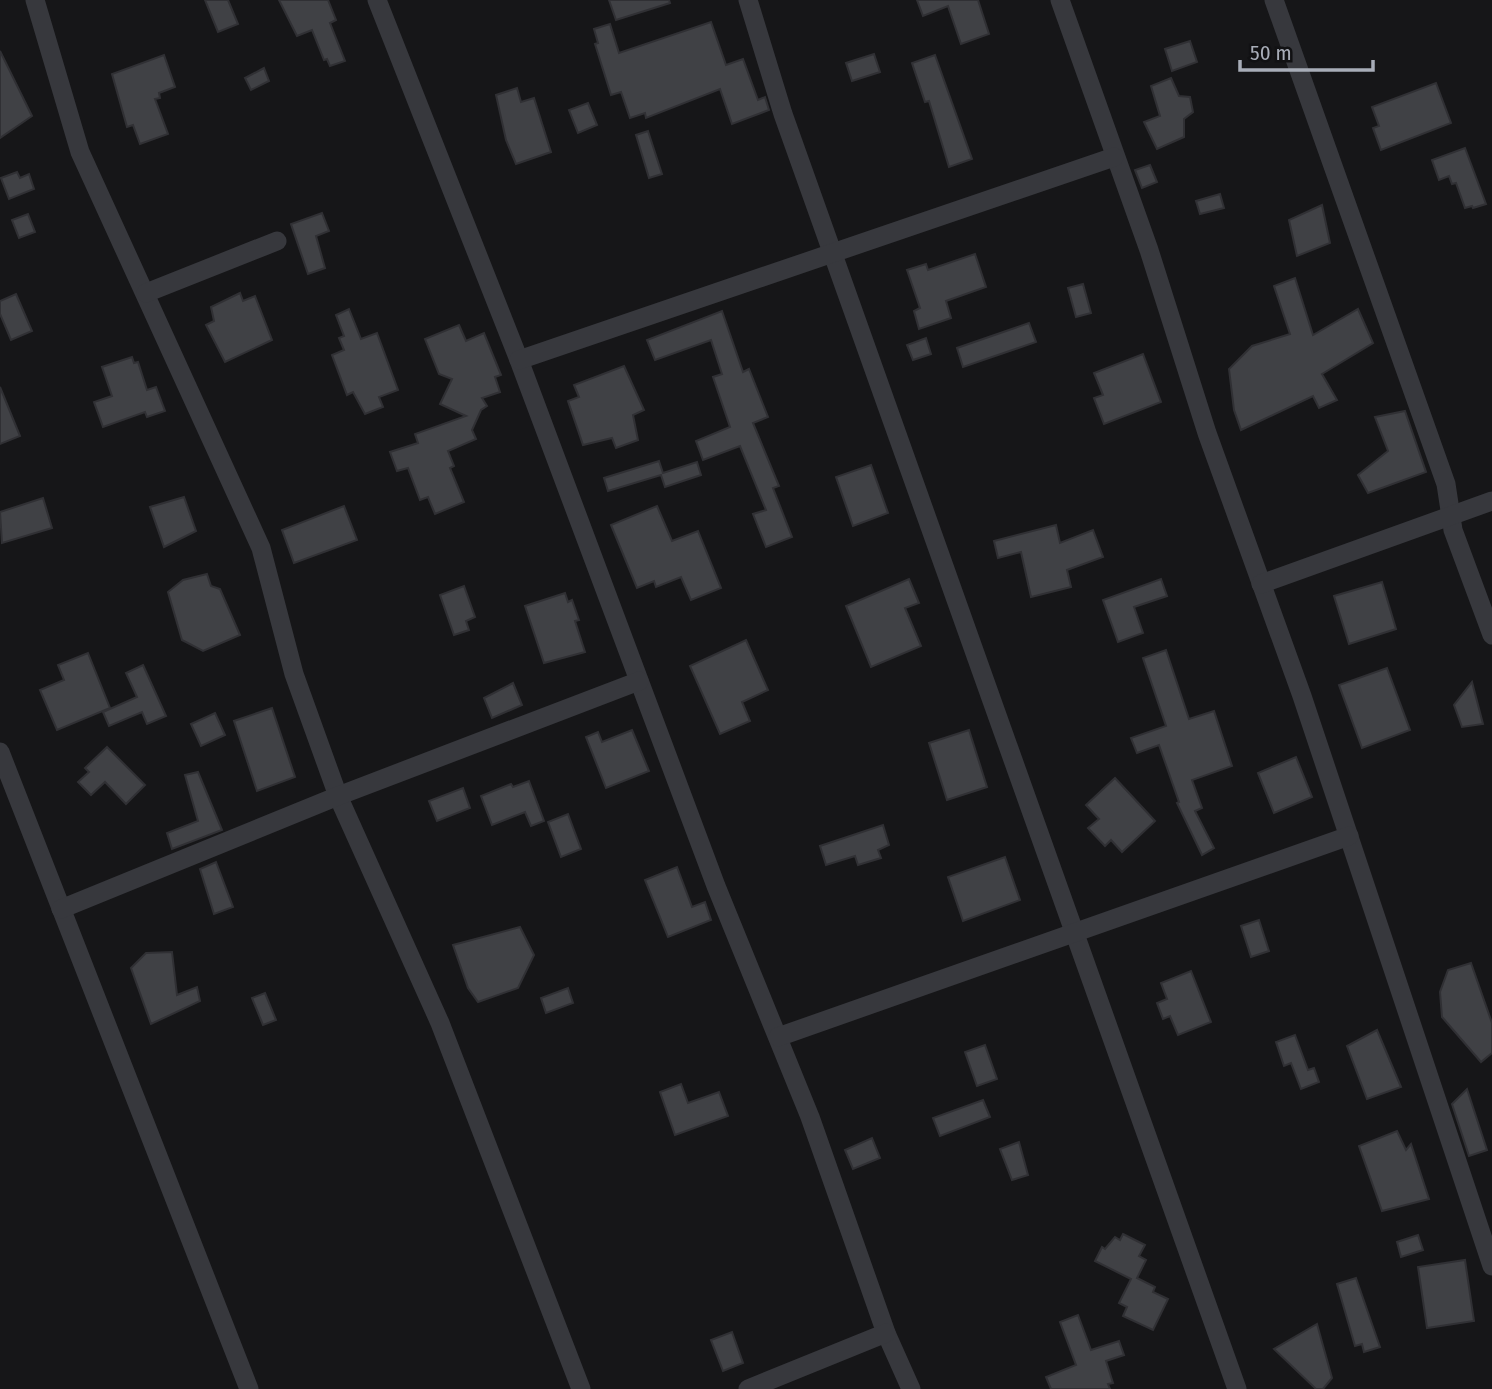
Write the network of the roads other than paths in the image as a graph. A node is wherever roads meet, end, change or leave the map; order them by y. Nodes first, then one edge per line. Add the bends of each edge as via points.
1 (35, 0) edge
2 (377, 0) edge
3 (748, 0) edge
4 (1060, 0) edge
5 (1274, 0) edge
6 (1114, 157) junction
7 (277, 241) dead end
8 (832, 253) junction
9 (146, 293) junction
10 (519, 360) junction
11 (1492, 501) edge
12 (1452, 515) junction
13 (1261, 584) junction
14 (1492, 635) edge
15 (639, 681) junction
16 (0, 752) edge
17 (338, 796) junction
18 (1349, 836) junction
19 (61, 909) junction
20 (1075, 933) junction
21 (778, 1037) junction
22 (1492, 1266) edge
23 (886, 1333) junction
24 (249, 1389) edge
25 (581, 1389) edge
26 (748, 1389) edge
27 (911, 1389) edge
28 (1237, 1389) edge

1 - 9 street via 80,152
2 - 10 street
3 - 8 street
4 - 6 street
5 - 12 street via 1446,484
6 - 8 street
6 - 13 street
7 - 9 street
8 - 10 street
8 - 20 street
9 - 17 street via 261,548 294,674
10 - 15 street
11 - 12 street
12 - 13 street
12 - 14 street via 1453,530
13 - 18 street
15 - 17 street
15 - 21 street
16 - 19 street
17 - 19 street
17 - 25 street via 440,1023
18 - 20 street
18 - 22 street
19 - 24 street
20 - 21 street
20 - 28 street
21 - 23 street
23 - 26 street
23 - 27 street

